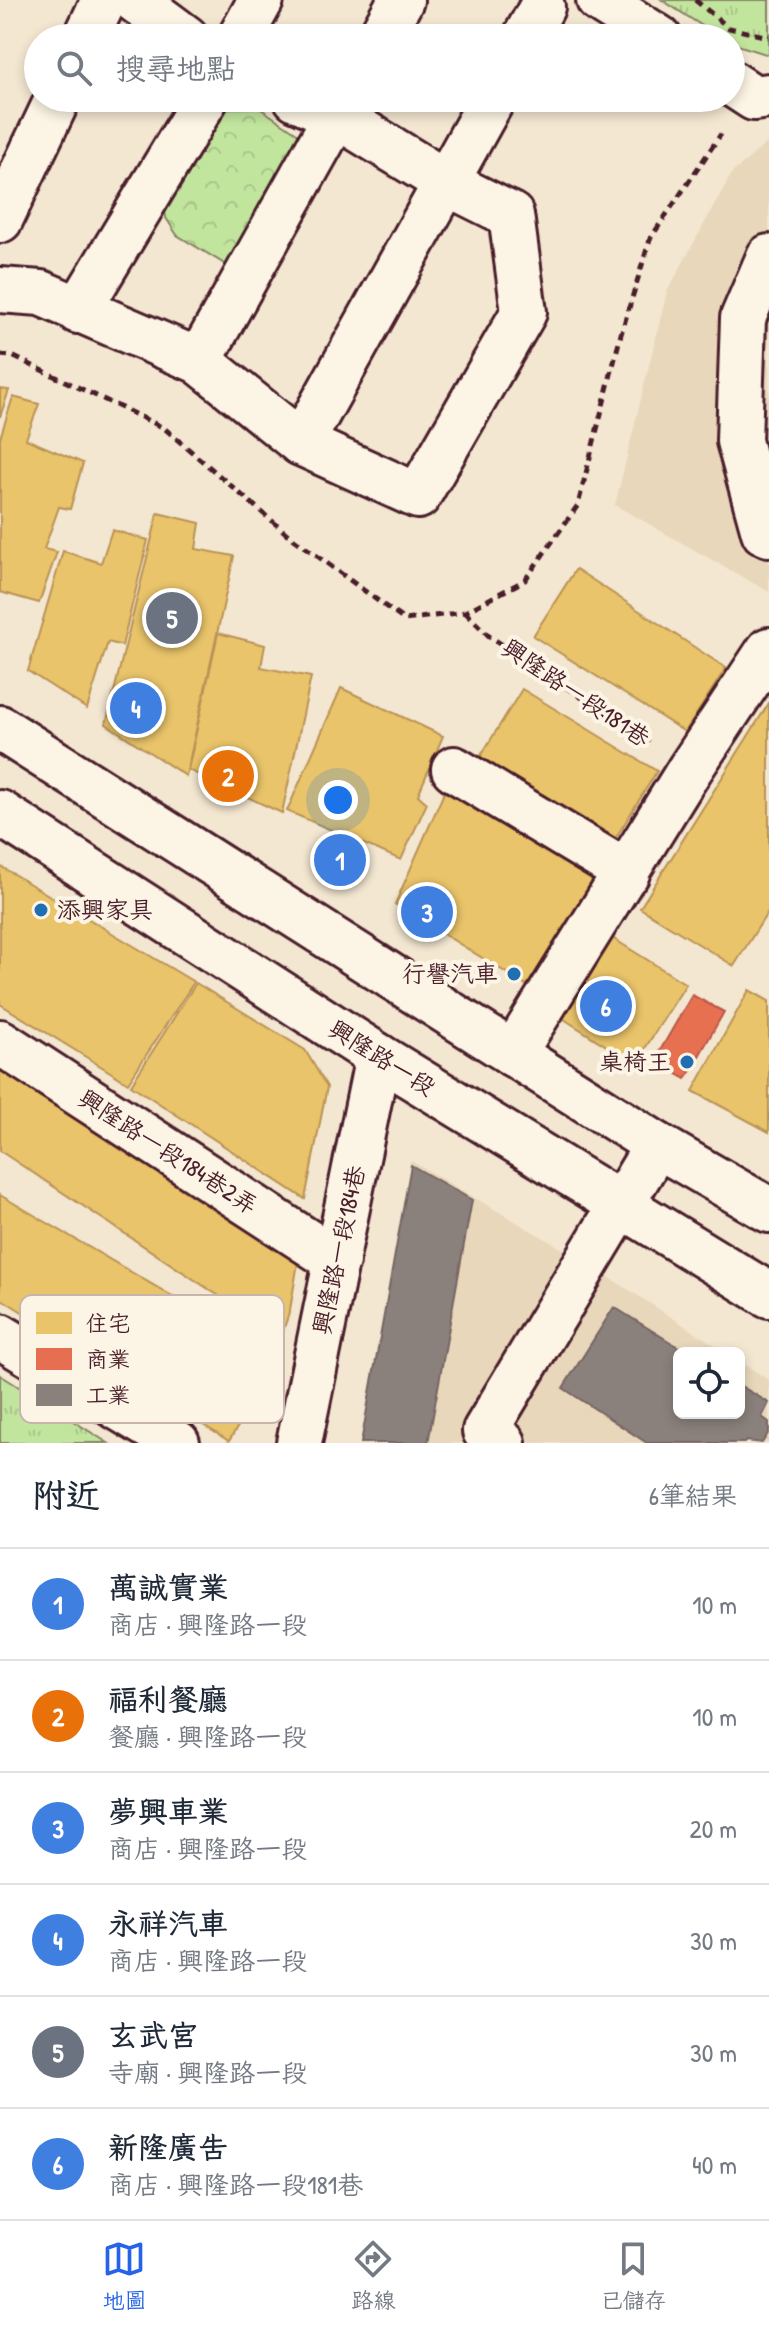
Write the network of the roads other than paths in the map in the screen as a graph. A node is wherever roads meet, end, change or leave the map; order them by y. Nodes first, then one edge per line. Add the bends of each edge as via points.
1 (104, 0) edge
2 (135, 0) edge
3 (261, 0) edge
4 (401, 0) edge
5 (599, 0) edge
6 (93, 24) edge
7 (167, 24) edge
8 (248, 24) edge
9 (388, 24) edge
10 (637, 24) edge
11 (745, 92) edge
12 (769, 96) edge
13 (51, 112) edge
14 (198, 112) edge
15 (339, 112) edge
16 (349, 112) edge
17 (485, 112) edge
18 (447, 183) junction
19 (0, 220) edge
20 (769, 257) edge
21 (0, 290) edge
22 (78, 311) junction
23 (199, 361) junction
24 (301, 443) junction
25 (769, 534) edge
26 (769, 650) edge
27 (0, 728) edge
28 (454, 769) dead end
29 (0, 813) edge
30 (627, 873) junction
31 (0, 1042) edge
32 (513, 1054) junction
33 (378, 1056) junction
34 (657, 1145) junction
35 (620, 1206) junction
36 (769, 1210) edge
37 (337, 1261) junction
38 (769, 1295) edge
39 (0, 1336) edge
40 (20, 1348) edge
41 (144, 1423) edge
42 (177, 1443) edge
43 (299, 1443) edge
44 (503, 1443) edge

1 - 6 street
2 - 7 street
3 - 8 street
4 - 9 street
5 - 10 street
11 - 12 street via 754,98
13 - 19 street
14 - 22 street
15 - 23 street
16 - 18 street
17 - 18 street
18 - 24 street
18 - 24 street via 511,215 524,312 418,496
20 - 25 street via 743,318 739,441 764,532
21 - 22 street via 41,293
22 - 23 street
23 - 24 street
26 - 30 street
27 - 32 street
28 - 30 street
29 - 33 street, 興隆路一段
30 - 32 street
31 - 37 street, 興隆路一段184巷2弄
32 - 34 street
33 - 35 street, 興隆路一段
33 - 37 street, 興隆路一段184巷
34 - 35 street
34 - 36 street
35 - 38 street, 興隆路一段
35 - 44 street via 485,1431
37 - 43 street, 興隆路一段184巷
39 - 40 street
41 - 42 street

